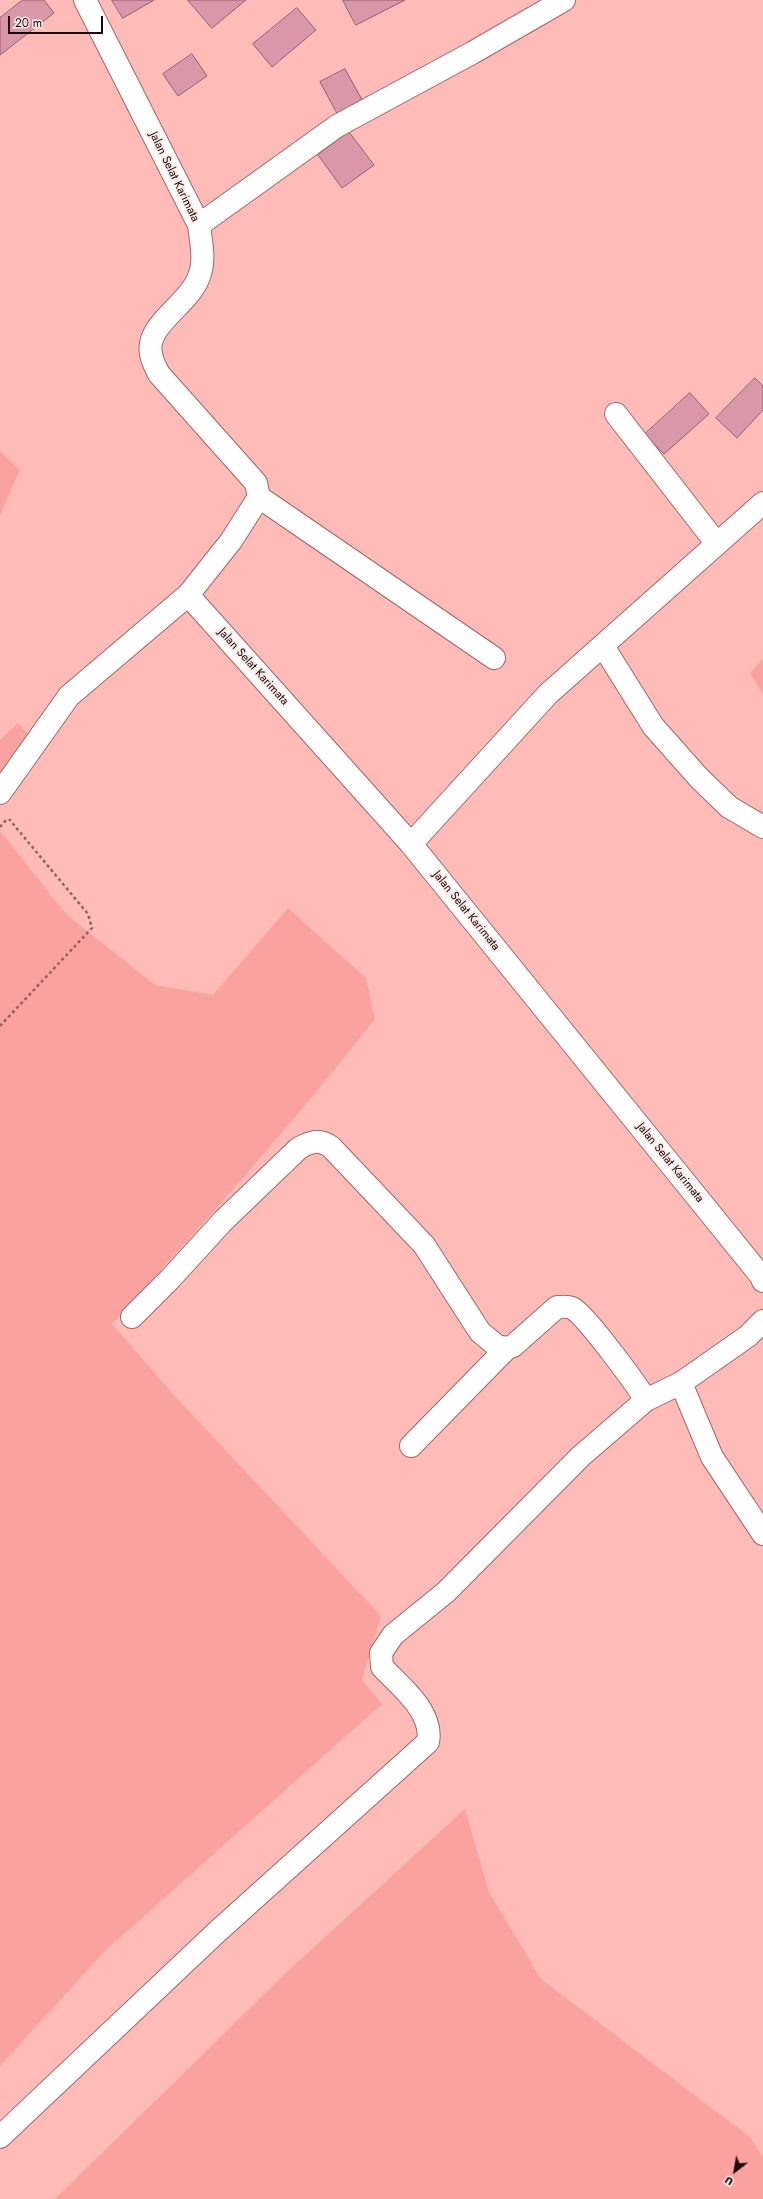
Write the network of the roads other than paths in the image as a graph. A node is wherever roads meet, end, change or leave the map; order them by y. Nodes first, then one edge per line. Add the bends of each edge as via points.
1 (85, 0) edge
2 (564, 0) edge
3 (199, 225) junction
4 (616, 414) dead end
5 (259, 497) junction
6 (763, 503) edge
7 (717, 544) junction
8 (188, 594) junction
9 (603, 646) junction
10 (494, 658) dead end
11 (2, 804) edge
12 (763, 827) edge
13 (411, 844) junction
14 (763, 1281) edge
15 (132, 1318) dead end
16 (763, 1321) edge
17 (507, 1348) junction
18 (681, 1383) junction
19 (646, 1400) junction
20 (410, 1446) dead end
21 (763, 1534) edge
22 (0, 2137) edge

1 - 3 street, Jalan Selat Karimata
2 - 3 street via 338,126
3 - 5 street, Jalan Selat Karimata via 203,263 198,280 190,293 154,331 150,342 151,355 159,374 256,483
4 - 7 street
5 - 8 street via 231,541
5 - 10 street
6 - 7 street
7 - 9 street
8 - 11 street via 69,696
8 - 13 street, Jalan Selat Karimata
9 - 12 street via 653,726 699,778 729,807
9 - 13 street via 548,694
13 - 14 street, Jalan Selat Karimata
15 - 17 street via 223,1221 299,1148 311,1141 322,1141 331,1147 424,1245 480,1332 497,1346
16 - 18 street via 748,1336
17 - 19 street via 513,1346 556,1307 573,1309 605,1345
17 - 20 street
18 - 19 street
18 - 21 street via 712,1457
19 - 22 street via 581,1456 446,1592 393,1636 381,1653 382,1667 408,1694 424,1716 430,1732 428,1742 218,1931

